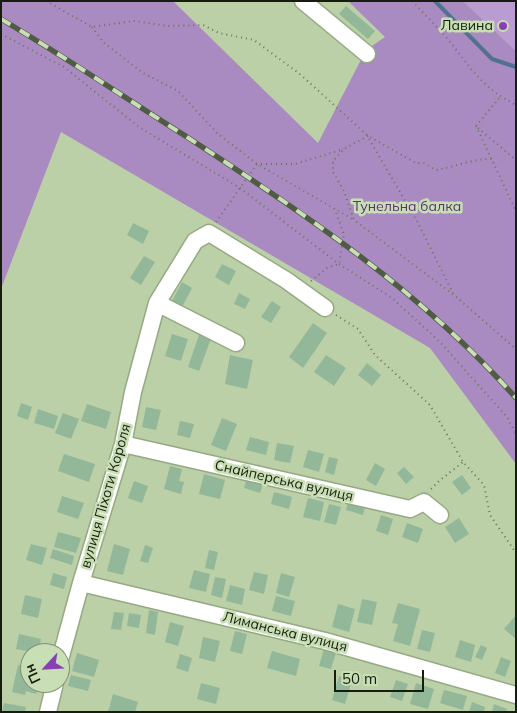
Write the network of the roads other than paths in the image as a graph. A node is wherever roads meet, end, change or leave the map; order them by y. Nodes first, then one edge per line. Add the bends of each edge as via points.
1 (303, 1) edge
2 (367, 54) dead end
3 (157, 302) junction
4 (325, 308) road end
5 (236, 343) dead end
6 (123, 444) junction
7 (440, 515) dead end
8 (81, 583) junction
9 (65, 643) edge
10 (53, 693) edge
11 (516, 694) edge
12 (48, 712) edge

1 - 2 street
3 - 4 street, вулиця Піхоти Короля via 195,241 208,233
3 - 5 street
3 - 6 street, вулиця Піхоти Короля
6 - 7 street, Снайперська вулиця via 410,509 424,502
6 - 8 street, вулиця Піхоти Короля
8 - 9 street, вулиця Піхоти Короля
8 - 11 street, Лиманська вулиця via 325,641
10 - 12 street

